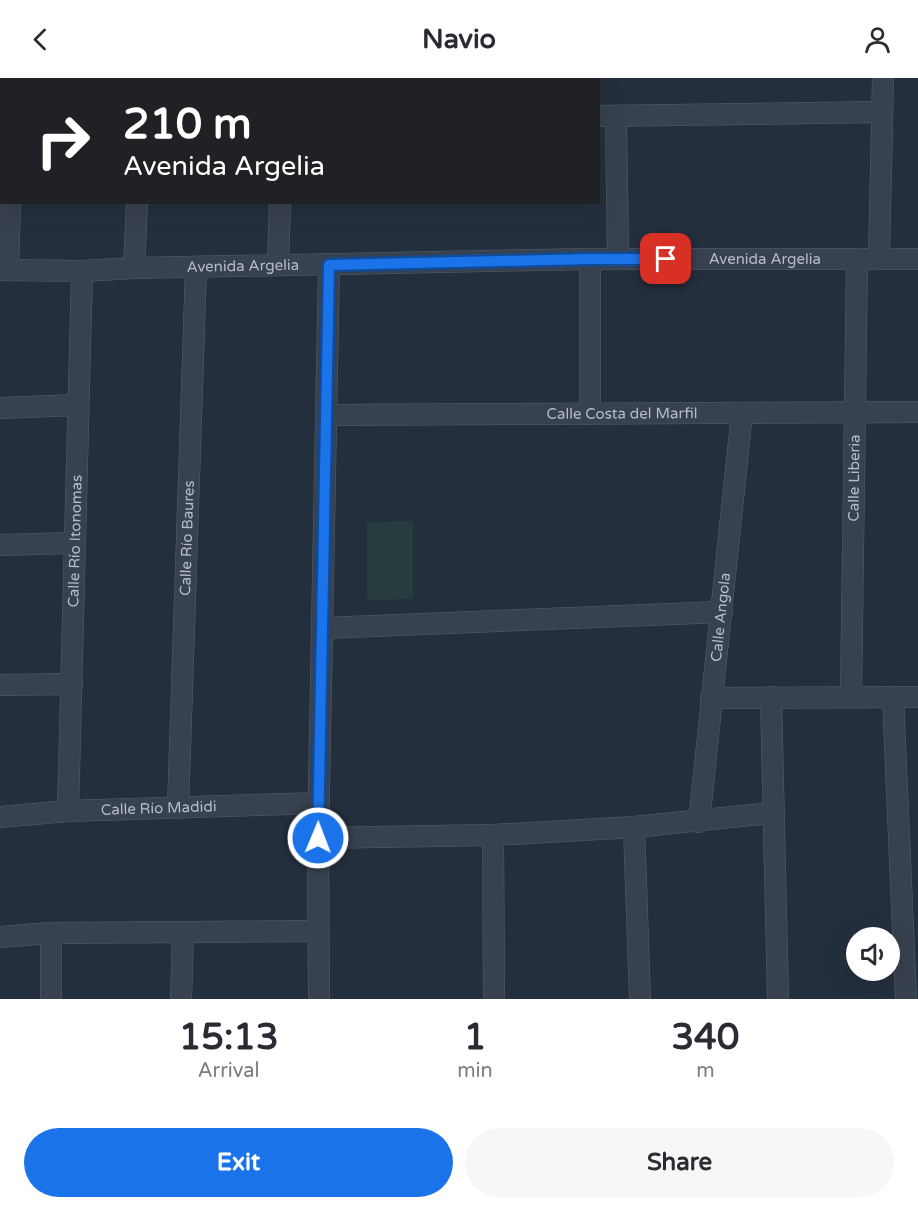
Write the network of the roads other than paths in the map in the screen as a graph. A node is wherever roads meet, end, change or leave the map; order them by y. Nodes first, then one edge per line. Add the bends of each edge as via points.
1 (883, 78) edge
2 (882, 112) junction
3 (607, 116) edge
4 (10, 204) edge
5 (137, 204) edge
6 (280, 204) edge
7 (590, 259) junction
8 (618, 259) junction
9 (857, 259) junction
10 (879, 259) junction
11 (918, 259) edge
12 (329, 265) junction
13 (278, 266) junction
14 (134, 268) junction
15 (196, 268) junction
16 (4, 270) edge
17 (82, 271) junction
18 (78, 405) junction
19 (0, 408) edge
20 (854, 412) junction
21 (918, 412) edge
22 (742, 413) junction
23 (590, 414) junction
24 (326, 416) junction
25 (74, 543) junction
26 (0, 545) edge
27 (722, 612) junction
28 (324, 628) junction
29 (72, 684) junction
30 (0, 685) edge
31 (771, 697) junction
32 (850, 697) junction
33 (893, 697) junction
34 (918, 697) edge
35 (711, 698) junction
36 (908, 802) edge
37 (319, 803) junction
38 (178, 808) junction
39 (68, 811) junction
40 (772, 813) junction
41 (0, 817) edge
42 (699, 822) junction
43 (634, 827) junction
44 (493, 836) junction
45 (318, 838) junction
46 (318, 931) junction
47 (51, 933) junction
48 (183, 933) junction
49 (0, 936) edge
50 (51, 999) edge
51 (181, 999) edge
52 (319, 999) edge
53 (494, 999) edge
54 (640, 999) edge
55 (778, 999) edge
56 (906, 999) edge

1 - 2 street
2 - 3 street
2 - 10 street
3 - 8 street
4 - 16 street
5 - 14 street
6 - 13 street
7 - 8 street, Avenida Argelia
7 - 12 street, Avenida Argelia
7 - 23 street
8 - 9 street, Avenida Argelia
9 - 10 street, Avenida Argelia
9 - 20 street, Calle Liberia
10 - 11 street, Avenida Argelia
12 - 13 street, Avenida Argelia
12 - 24 street
13 - 15 street, Avenida Argelia
14 - 15 street, Avenida Argelia
14 - 17 street, Avenida Argelia
15 - 38 street, Calle Río Baures
16 - 17 street, Avenida Argelia
17 - 18 street, Calle Río Itonomas
18 - 19 street
18 - 25 street, Calle Río Itonomas
20 - 21 street, Calle Costa del Marfil
20 - 22 street, Calle Costa del Marfil
20 - 32 street, Calle Liberia
22 - 23 street, Calle Costa del Marfil
22 - 27 street, Calle Angola
23 - 24 street, Calle Costa del Marfil
24 - 28 street
25 - 26 street
25 - 29 street, Calle Río Itonomas
27 - 28 street
27 - 35 street, Calle Angola
28 - 37 street
29 - 30 street
29 - 39 street, Calle Río Itonomas
31 - 32 street
31 - 35 street
31 - 40 street
32 - 33 street
33 - 34 street
33 - 36 street
35 - 42 street, Calle Angola
36 - 56 street
37 - 38 street, Calle Río Madidi
37 - 45 street
38 - 39 street, Calle Río Madidi
39 - 41 street, Calle Río Madidi
40 - 42 street
40 - 55 street
42 - 43 street
43 - 44 street
43 - 54 street
44 - 45 street
44 - 53 street
45 - 46 street
46 - 48 street
46 - 52 street
47 - 48 street
47 - 49 street
47 - 50 street
48 - 51 street

